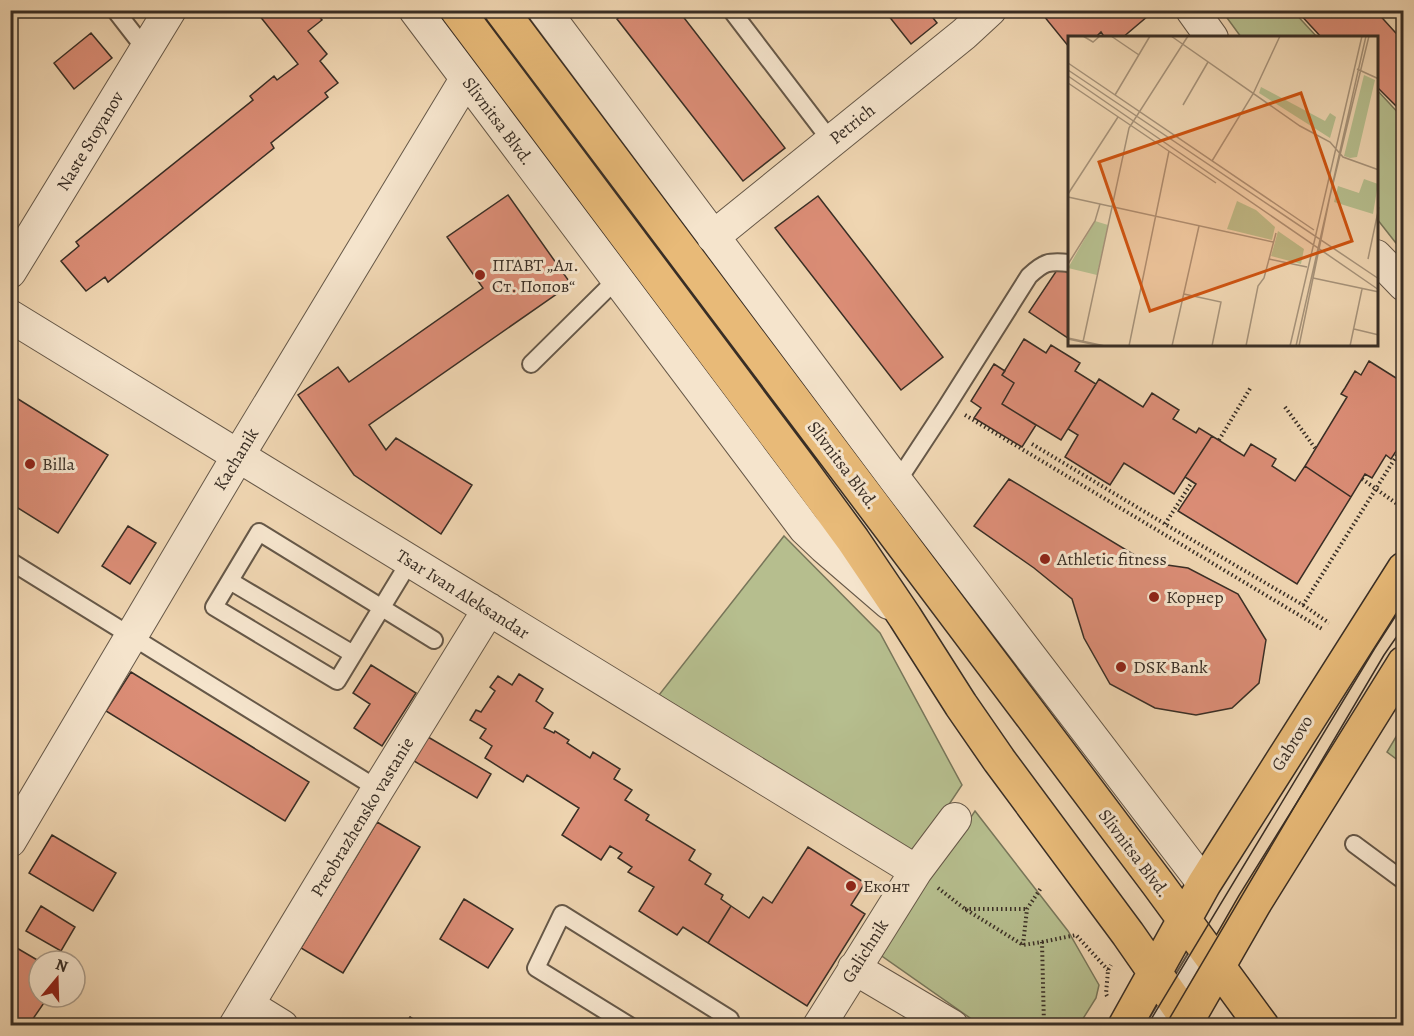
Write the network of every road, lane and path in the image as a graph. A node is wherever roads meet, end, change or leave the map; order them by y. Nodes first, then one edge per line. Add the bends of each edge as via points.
1 (115, 10) edge
2 (170, 10) edge
3 (415, 10) edge
4 (457, 10) edge
5 (501, 10) edge
6 (543, 10) edge
7 (731, 10) edge
8 (990, 10) edge
9 (1192, 10) edge
10 (1211, 36) edge
11 (146, 50) junction
12 (466, 79) junction
13 (831, 141) junction
14 (713, 237) junction
15 (1378, 257) edge
16 (1068, 263) edge
17 (10, 272) edge
18 (617, 279) junction
19 (1404, 285) edge
20 (10, 316) edge
21 (531, 364) dead end
22 (1251, 387) dead end
23 (948, 405) junction
24 (1285, 407) dead end
25 (1219, 440) dead end
26 (1032, 444) dead end
27 (1404, 444) edge
28 (1316, 448) dead end
29 (238, 456) junction
30 (1362, 479) dead end
31 (897, 482) junction
32 (1192, 482) dead end
33 (1376, 488) junction
34 (1401, 506) dead end
35 (1165, 525) junction
36 (10, 561) edge
37 (410, 561) junction
38 (1404, 569) edge
39 (230, 580) junction
40 (1303, 605) junction
41 (382, 607) junction
42 (489, 609) junction
43 (905, 617) junction
44 (1329, 622) dead end
45 (1324, 630) dead end
46 (131, 636) junction
47 (434, 640) dead end
48 (353, 654) junction
49 (1404, 663) edge
50 (378, 789) junction
51 (955, 819) dead end
52 (10, 841) edge
53 (1354, 844) dead end
54 (1178, 849) junction
55 (916, 871) junction
56 (1404, 880) edge
57 (1204, 884) junction
58 (1041, 888) dead end
59 (965, 909) junction
60 (1027, 909) junction
61 (1183, 919) junction
62 (1042, 942) junction
63 (1023, 945) junction
64 (1211, 956) junction
65 (1111, 965) dead end
66 (854, 968) junction
67 (1108, 970) junction
68 (1106, 994) dead end
69 (1178, 1008) edge
70 (242, 1015) edge
71 (282, 1026) edge
72 (630, 1026) edge
73 (726, 1026) edge
74 (819, 1026) edge
75 (952, 1026) edge
76 (1044, 1026) edge
77 (1125, 1026) edge
78 (1155, 1026) edge
79 (1262, 1026) edge

1 - 11 lane
2 - 11 street, Naste Stoyanov
3 - 12 street, Slivnitsa Blvd.
4 - 43 main road, Slivnitsa Blvd. via 801,469
5 - 61 main road, Slivnitsa Blvd.
6 - 14 street, Slivnitsa Blvd.
7 - 13 lane
8 - 13 street, Petrich
9 - 10 street
11 - 17 street, Naste Stoyanov
12 - 18 street, Slivnitsa Blvd.
12 - 29 street, Kachanik
13 - 14 street, Petrich
14 - 31 street, Slivnitsa Blvd.
15 - 19 street
16 - 23 lane via 1054,261 1029,276
18 - 21 lane
18 - 43 street, Slivnitsa Blvd. via 806,529
20 - 29 street, Tsar Ivan Aleksandar
22 - 25 path
23 - 31 lane
23 - 45 path
24 - 28 path
26 - 35 path
27 - 33 path
29 - 37 street, Tsar Ivan Aleksandar
29 - 46 street, Kachanik
30 - 33 path
31 - 54 street, Slivnitsa Blvd.
32 - 35 path
33 - 34 path
33 - 40 path
35 - 40 path
36 - 46 lane
37 - 41 lane
37 - 42 street, Tsar Ivan Aleksandar
38 - 57 main road, Gabrovo
39 - 41 lane via 259,532
39 - 48 lane
39 - 48 lane via 214,607 337,681
40 - 44 path
41 - 47 lane
41 - 48 lane
42 - 50 street, Preobrazhensko vastanie
42 - 55 street, Tsar Ivan Aleksandar
43 - 69 main road, Slivnitsa Blvd. via 993,751
46 - 50 lane
46 - 52 street, Kachanik
49 - 64 main road via 1254,904
50 - 70 street, Preobrazhensko vastanie
51 - 55 street, Galichnik
53 - 56 lane
54 - 57 street, Slivnitsa Blvd.
54 - 61 street, Slivnitsa Blvd.
55 - 59 path
55 - 66 street, Galichnik
57 - 61 main road, Gabrovo
58 - 60 path
59 - 60 path
59 - 63 path
60 - 63 path
61 - 64 main road, Slivnitsa Blvd.
61 - 69 main road, Gabrovo
62 - 63 path
62 - 67 path via 1076,935
62 - 76 path
64 - 69 main road
64 - 79 main road, Slivnitsa Blvd.
65 - 67 path
66 - 74 street, Galichnik
66 - 75 street
67 - 68 path
69 - 77 main road
69 - 78 lane
70 - 71 street
72 - 73 lane via 536,968 562,914 730,1019

